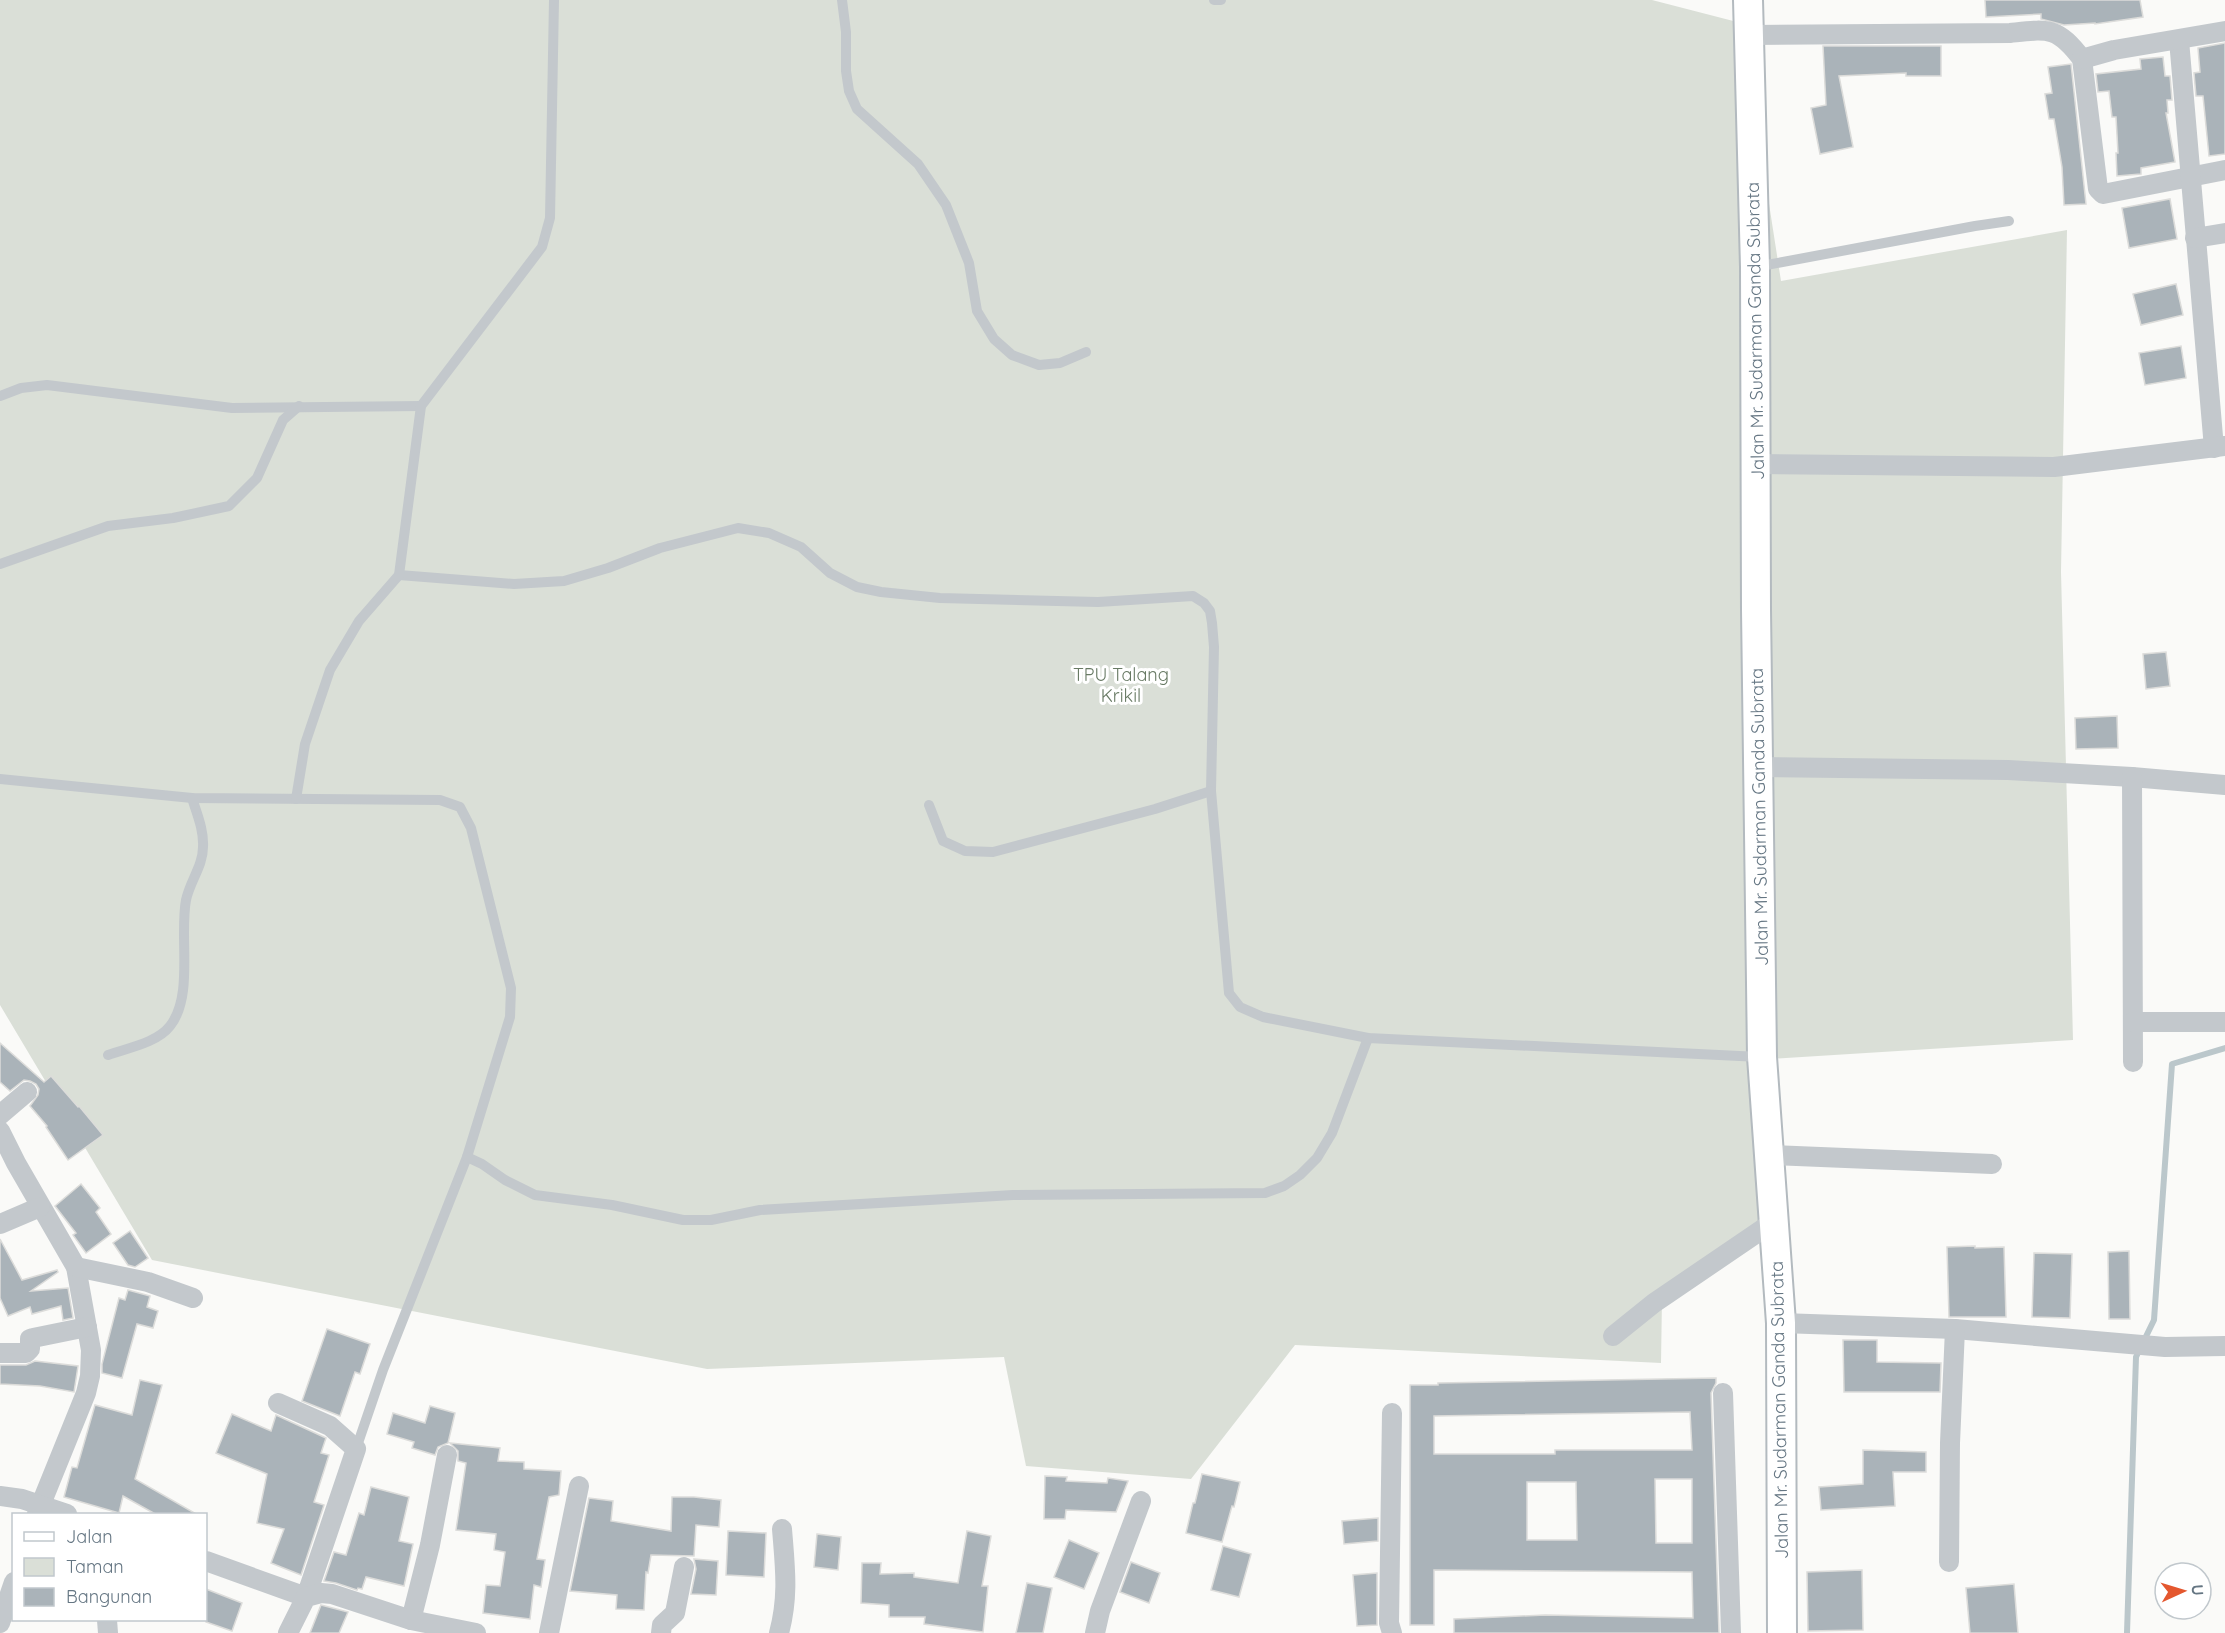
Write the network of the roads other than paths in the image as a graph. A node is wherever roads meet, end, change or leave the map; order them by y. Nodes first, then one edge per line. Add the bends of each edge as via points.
1 (554, 0) edge
2 (842, 0) edge
3 (1214, 0) edge
4 (1221, 0) edge
5 (1748, 0) edge
6 (2225, 31) edge
7 (1751, 35) junction
8 (2179, 40) junction
9 (2082, 59) junction
10 (2225, 170) edge
11 (2191, 175) junction
12 (2009, 221) dead end
13 (2225, 233) edge
14 (2195, 238) junction
15 (1755, 267) junction
16 (1086, 352) dead end
17 (0, 396) edge
18 (299, 406) junction
19 (421, 406) junction
20 (2220, 447) edge
21 (1757, 464) junction
22 (0, 564) edge
23 (399, 575) junction
24 (1759, 767) junction
25 (2132, 777) junction
26 (0, 779) edge
27 (2225, 785) edge
28 (1210, 791) junction
29 (192, 798) junction
30 (296, 799) junction
31 (929, 805) dead end
32 (2133, 1022) junction
33 (2225, 1022) edge
34 (1368, 1038) junction
35 (108, 1055) dead end
36 (1761, 1057) junction
37 (2133, 1062) dead end
38 (27, 1092) dead end
39 (0, 1115) edge
40 (0, 1131) edge
41 (1769, 1155) junction
42 (467, 1156) junction
43 (1992, 1164) dead end
44 (40, 1207) junction
45 (1773, 1222) junction
46 (0, 1224) edge
47 (76, 1267) junction
48 (193, 1298) dead end
49 (1781, 1323) junction
50 (87, 1327) junction
51 (1955, 1329) junction
52 (1613, 1336) dead end
53 (2225, 1346) edge
54 (0, 1353) edge
55 (1724, 1393) dead end
56 (278, 1403) dead end
57 (1392, 1413) dead end
58 (356, 1449) junction
59 (447, 1455) dead end
60 (579, 1486) dead end
61 (0, 1496) edge
62 (1141, 1501) dead end
63 (38, 1510) edge
64 (55, 1513) edge
65 (782, 1529) dead end
66 (207, 1561) edge
67 (1949, 1562) dead end
68 (684, 1567) dead end
69 (12, 1588) edge
70 (306, 1597) junction
71 (411, 1620) junction
72 (0, 1623) edge
73 (288, 1633) edge
74 (476, 1633) edge
75 (549, 1633) edge
76 (661, 1633) edge
77 (779, 1633) edge
78 (1095, 1633) edge
79 (1392, 1633) edge
80 (1731, 1633) edge
81 (1782, 1633) edge

1 - 19 lane via 550,218 542,247
2 - 16 lane via 846,71 857,109 918,164 946,205 969,263 977,311 994,339 1012,355 1039,364 1060,363
3 - 4 lane
5 - 7 street, Jalan Mr. Sudarman Ganda Subrata
6 - 8 street
7 - 9 street via 2045,30 2059,34
7 - 15 street, Jalan Mr. Sudarman Ganda Subrata
8 - 9 street
8 - 11 street
9 - 11 street via 2100,193
10 - 11 street
11 - 14 street
12 - 15 lane
13 - 14 street
14 - 20 street
15 - 21 street, Jalan Mr. Sudarman Ganda Subrata
17 - 18 lane via 46,385 232,408
18 - 19 lane
18 - 22 lane via 283,420 257,478 229,506 108,526
19 - 23 lane
20 - 21 street via 2055,467
21 - 24 street, Jalan Mr. Sudarman Ganda Subrata
23 - 28 lane via 514,584 564,581 660,548 738,528 769,533 801,547 830,573 857,587 881,592 940,598 1098,602 1193,596 1210,611 1213,631
23 - 30 lane via 359,621 330,670 305,744
24 - 25 street
24 - 36 street, Jalan Mr. Sudarman Ganda Subrata
25 - 27 street
25 - 32 street
26 - 29 lane
28 - 31 lane via 993,852 965,851 943,841
28 - 34 lane via 1229,993 1240,1007 1263,1017
29 - 30 lane
29 - 35 lane via 203,846 202,860 186,899 178,1016 168,1029 150,1040
30 - 42 lane via 440,800 460,807 471,828 511,987 510,1017
32 - 33 street
32 - 37 street
34 - 36 lane
34 - 42 lane via 1332,1133 1317,1158 1284,1186 1264,1193 1012,1195 760,1210 711,1221 683,1220 535,1195
36 - 41 street, Jalan Mr. Sudarman Ganda Subrata
38 - 39 street
40 - 44 street
41 - 43 street
41 - 45 street, Jalan Mr. Sudarman Ganda Subrata
42 - 58 lane
44 - 46 street
44 - 47 street
45 - 49 street, Jalan Mr. Sudarman Ganda Subrata
45 - 52 street via 1654,1303
47 - 48 street via 148,1282
47 - 50 street
49 - 51 street
49 - 81 street, Jalan Mr. Sudarman Ganda Subrata
50 - 54 street via 33,1338 26,1353
50 - 63 street via 92,1363 86,1393
51 - 53 street via 2165,1347
51 - 67 street
55 - 80 street
56 - 58 street via 330,1426
57 - 79 street
58 - 70 street
59 - 71 street
60 - 75 street
61 - 63 street via 22,1499
62 - 78 street
63 - 64 street
65 - 77 street via 787,1593
66 - 70 street
68 - 76 street via 675,1613 662,1624
69 - 72 street
70 - 71 street via 332,1594
70 - 73 street
71 - 74 street

